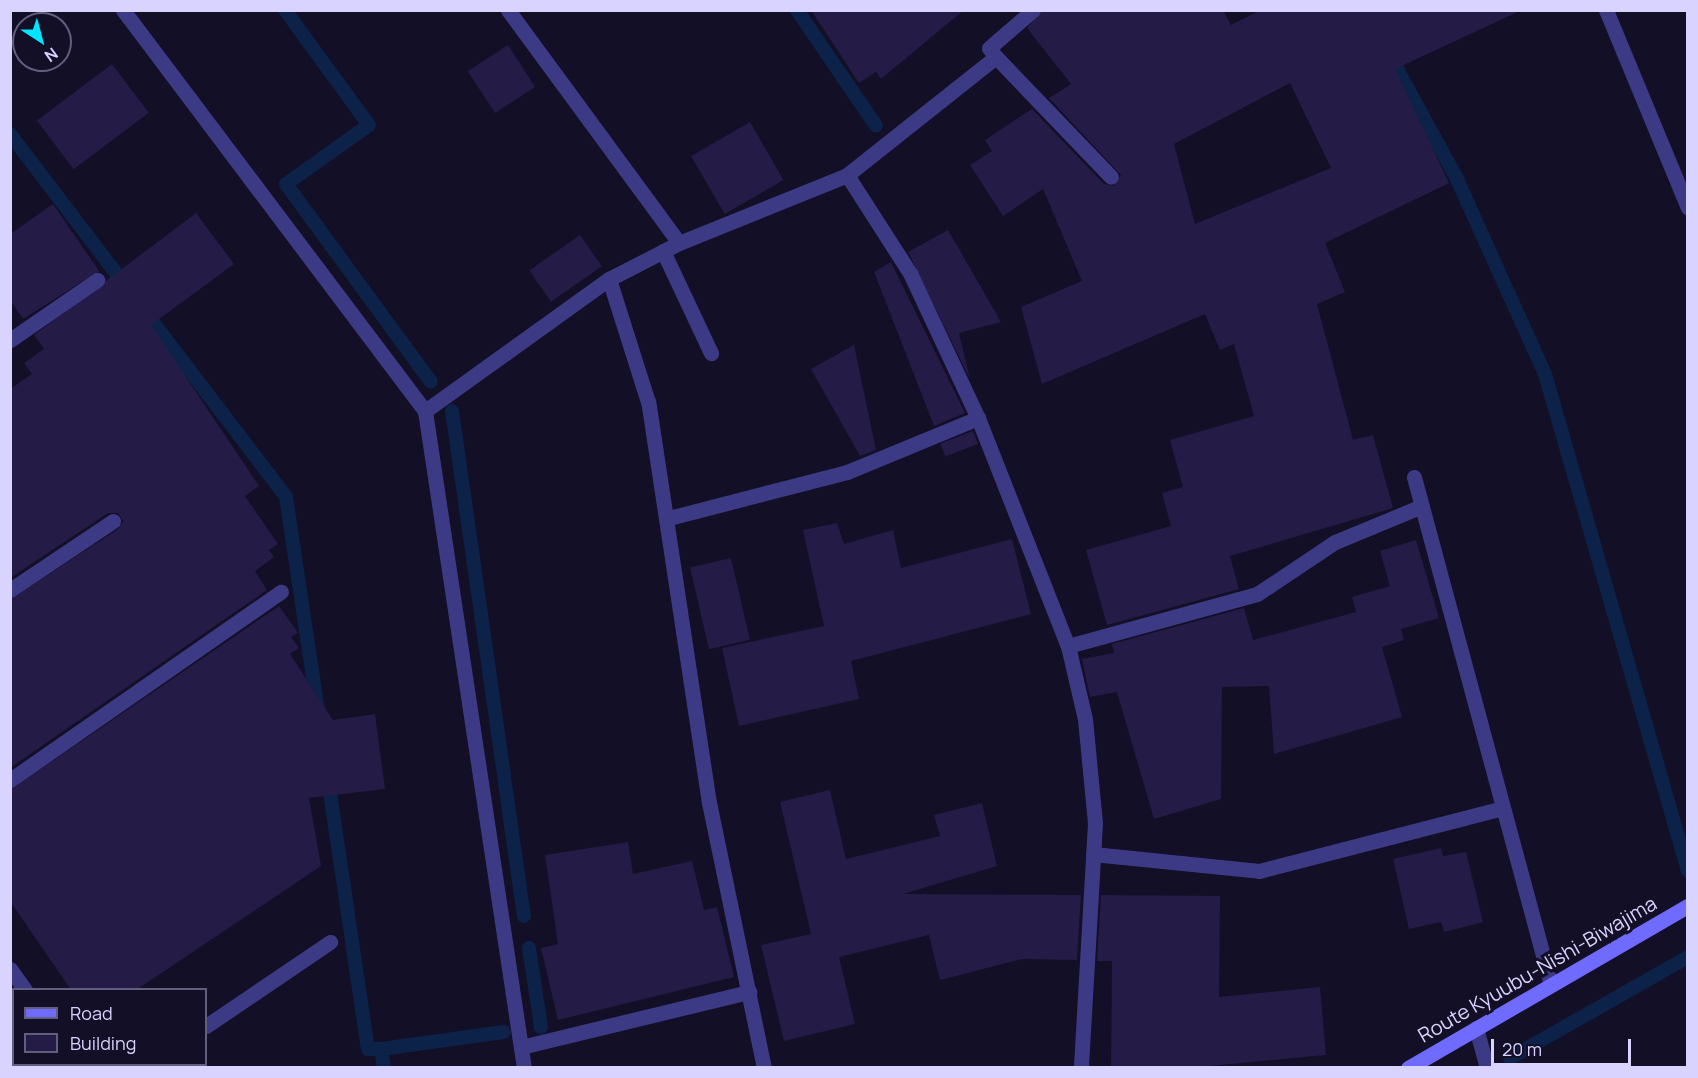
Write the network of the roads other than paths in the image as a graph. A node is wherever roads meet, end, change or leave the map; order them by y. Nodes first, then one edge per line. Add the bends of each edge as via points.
1 (123, 10) edge
2 (508, 10) edge
3 (1033, 10) edge
4 (1606, 10) edge
5 (996, 57) junction
6 (847, 175) junction
7 (1111, 177) dead end
8 (1688, 208) edge
9 (679, 243) junction
10 (663, 251) junction
11 (609, 279) junction
12 (97, 280) dead end
13 (10, 340) edge
14 (711, 353) dead end
15 (425, 411) junction
16 (978, 418) junction
17 (1414, 477) dead end
18 (1422, 506) junction
19 (669, 518) junction
20 (113, 521) dead end
21 (10, 590) edge
22 (281, 592) dead end
23 (1068, 646) junction
24 (10, 780) edge
25 (1503, 808) junction
26 (1093, 855) junction
27 (1688, 906) edge
28 (330, 942) dead end
29 (10, 969) edge
30 (1551, 985) junction
31 (24, 988) edge
32 (749, 992) junction
33 (207, 1025) edge
34 (1476, 1028) junction
35 (521, 1047) junction
36 (524, 1068) edge
37 (764, 1068) edge
38 (1081, 1068) edge
39 (1408, 1068) edge
40 (1487, 1068) edge

1 - 15 street
2 - 9 street
3 - 5 street via 989,48
4 - 8 street
5 - 6 street
5 - 7 street
6 - 9 street
6 - 16 street via 910,273
9 - 10 street
10 - 11 street
10 - 14 street
11 - 15 street
11 - 19 street via 648,402
12 - 13 street
15 - 35 street
16 - 19 street via 847,472
16 - 23 street
17 - 18 street
18 - 23 street via 1335,542 1257,594
18 - 25 street
19 - 32 street via 709,803
20 - 21 street
22 - 24 street
23 - 26 street via 1085,719
25 - 26 street via 1260,871
25 - 30 street
26 - 38 street
27 - 30 main road, Route Kyuubu-Nishi-Biwajima
28 - 33 street
29 - 31 street
30 - 34 main road, Route Kyuubu-Nishi-Biwajima
32 - 35 street
32 - 37 street
34 - 39 main road, Route Kyuubu-Nishi-Biwajima
34 - 40 street
35 - 36 street

